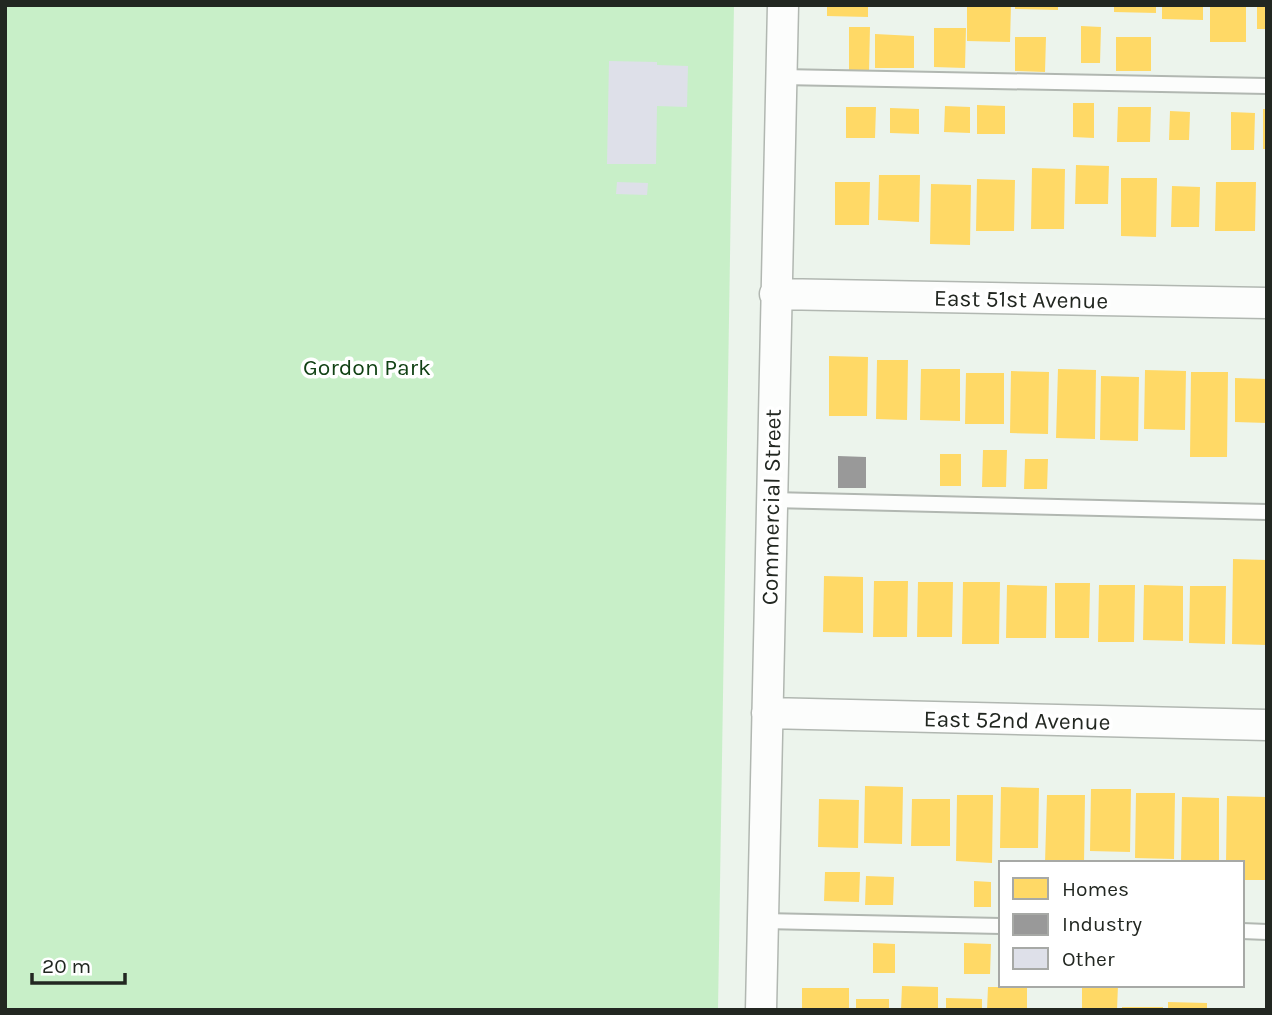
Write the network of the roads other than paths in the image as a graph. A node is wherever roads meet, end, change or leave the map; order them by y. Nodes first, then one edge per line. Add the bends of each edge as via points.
1 (783, 5) edge
2 (781, 76) junction
3 (1267, 86) edge
4 (775, 294) junction
5 (1267, 303) edge
6 (772, 500) junction
7 (1267, 512) edge
8 (767, 713) junction
9 (1267, 725) edge
10 (763, 921) junction
11 (999, 926) edge
12 (1244, 931) edge
13 (1267, 932) edge
14 (761, 1010) edge

1 - 2 street, Commercial Street
2 - 3 lane
2 - 4 street, Commercial Street
4 - 5 street, East 51st Avenue
4 - 6 street, Commercial Street
6 - 7 lane
6 - 8 street, Commercial Street
8 - 9 street, East 52nd Avenue
8 - 10 street, Commercial Street
10 - 11 lane
10 - 14 street, Commercial Street
12 - 13 lane

